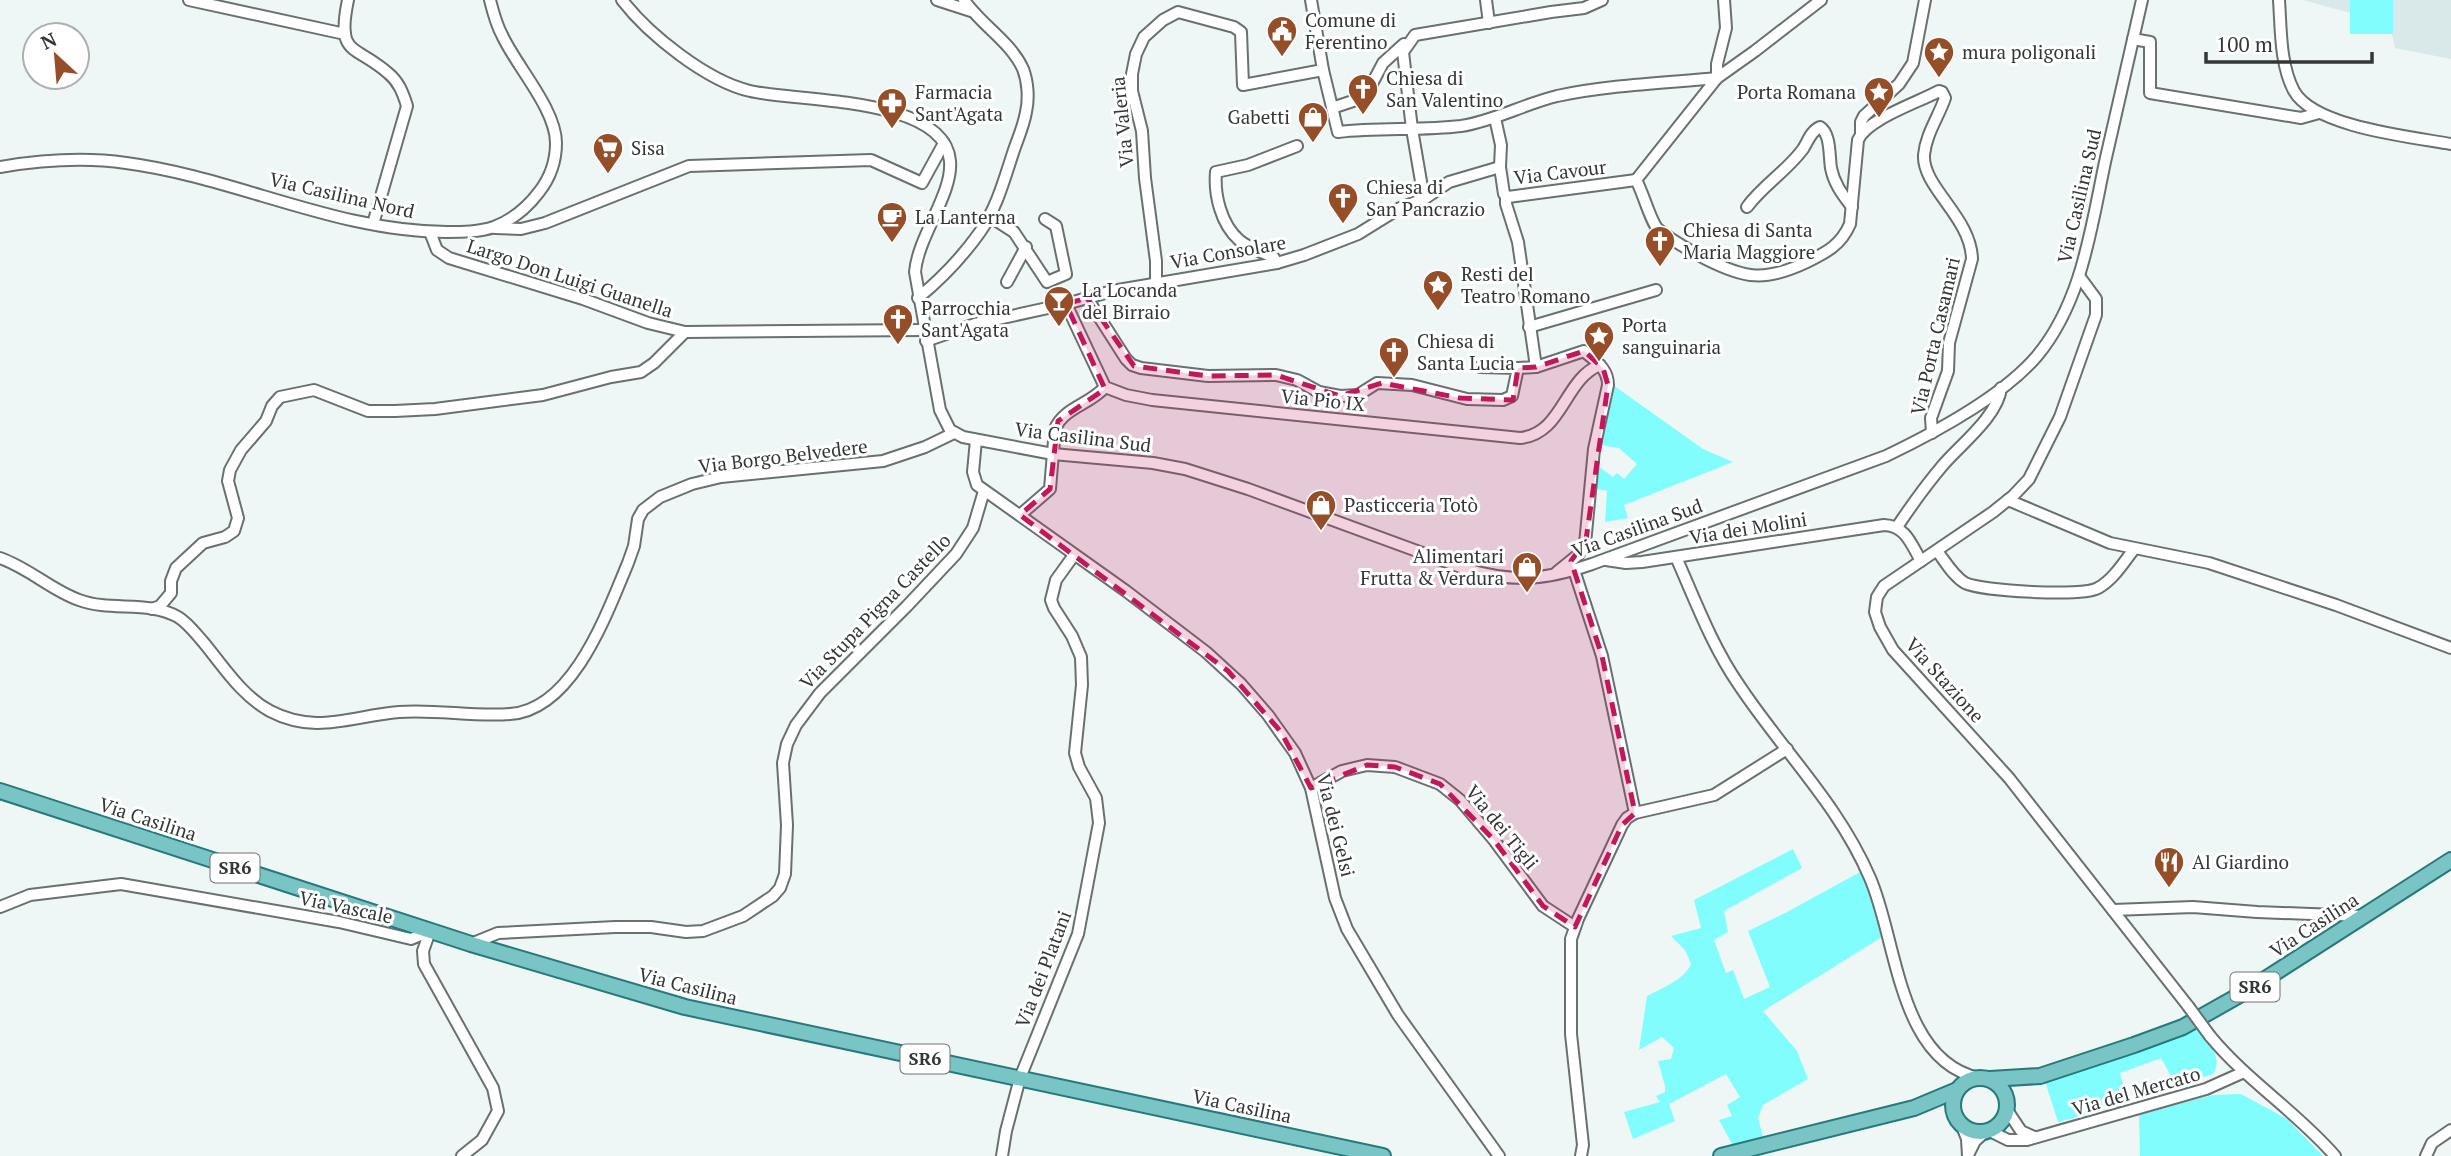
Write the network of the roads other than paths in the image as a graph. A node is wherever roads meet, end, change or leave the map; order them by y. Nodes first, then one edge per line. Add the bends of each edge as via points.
1 (188, 0) edge
2 (348, 0) edge
3 (490, 0) edge
4 (622, 0) edge
5 (937, 0) edge
6 (964, 0) edge
7 (1311, 0) edge
8 (1486, 0) edge
9 (1602, 0) edge
10 (1724, 0) edge
11 (1821, 0) edge
12 (1925, 0) edge
13 (2142, 0) edge
14 (2279, 0) edge
15 (971, 10) junction
16 (1489, 23) junction
17 (345, 34) junction
18 (1415, 35) junction
19 (2133, 39) junction
20 (1323, 70) junction
21 (1717, 78) junction
22 (1332, 108) junction
23 (2319, 113) junction
24 (1495, 118) junction
25 (1412, 129) junction
26 (1861, 132) junction
27 (944, 143) junction
28 (2451, 144) edge
29 (1297, 146) dead end
30 (0, 167) edge
31 (1500, 167) junction
32 (1636, 180) junction
33 (1506, 196) junction
34 (1424, 198) junction
35 (1747, 207) dead end
36 (1852, 208) junction
37 (989, 216) junction
38 (1045, 219) dead end
39 (373, 223) junction
40 (493, 228) junction
41 (430, 232) junction
42 (1026, 247) junction
43 (1277, 263) junction
44 (2078, 276) junction
45 (1007, 282) dead end
46 (1156, 282) junction
47 (1656, 290) dead end
48 (918, 298) junction
49 (1087, 298) junction
50 (1066, 304) junction
51 (1530, 327) junction
52 (685, 332) junction
53 (925, 336) junction
54 (1600, 365) junction
55 (1480, 367) dead end
56 (1517, 368) junction
57 (1536, 368) junction
58 (1105, 387) junction
59 (2001, 388) junction
60 (954, 433) junction
61 (1932, 433) junction
62 (976, 440) junction
63 (1054, 454) junction
64 (984, 491) junction
65 (2008, 500) junction
66 (1020, 515) junction
67 (1896, 527) junction
68 (2134, 549) junction
69 (1937, 551) junction
70 (1074, 555) junction
71 (1676, 557) junction
72 (0, 558) edge
73 (1605, 559) junction
74 (1921, 561) junction
75 (1574, 570) junction
76 (1552, 576) junction
77 (152, 609) junction
78 (2451, 648) edge
79 (1787, 749) junction
80 (1311, 788) junction
81 (0, 791) edge
82 (1635, 813) junction
83 (2451, 860) edge
84 (0, 907) edge
85 (2113, 911) junction
86 (2362, 916) junction
87 (1575, 927) junction
88 (430, 931) junction
89 (471, 944) junction
90 (1954, 1069) junction
91 (2244, 1072) junction
92 (2040, 1076) junction
93 (1020, 1078) junction
94 (1984, 1078) junction
95 (1958, 1089) junction
96 (2007, 1106) junction
97 (1914, 1108) junction
98 (1960, 1124) junction
99 (2451, 1130) edge
100 (1988, 1132) junction
101 (2037, 1137) junction
102 (462, 1156) edge
103 (1002, 1156) edge
104 (1383, 1156) edge
105 (1499, 1156) edge
106 (1581, 1156) edge
107 (1721, 1156) edge
108 (2335, 1156) edge
109 (2426, 1156) edge

1 - 17 street
2 - 17 street
3 - 40 street, Via Casilina Nord via 502,36 552,122 556,142 552,168 542,188 529,205
4 - 27 street via 694,65 721,80 751,91 907,116 928,126
5 - 15 street
6 - 15 street
7 - 20 street
8 - 16 street
9 - 16 street via 1570,11
10 - 21 street via 1726,28
11 - 21 street
12 - 26 street via 1913,63 1899,84 1864,116
13 - 19 street, Via Casilina Sud
14 - 23 street via 2290,81 2301,100
15 - 37 street via 1014,54 1027,88 1027,111
16 - 18 street
17 - 39 street via 349,46 397,82 407,106
18 - 22 street via 1383,63 1365,97
18 - 25 street via 1403,52
19 - 23 street via 2150,42 2150,93 2301,118
19 - 44 street, Via Casilina Sud
20 - 22 street
20 - 46 street, Via Valeria via 1243,85 1241,32 1178,12 1140,43 1132,91 1142,131
21 - 24 street via 1559,96
21 - 32 street
22 - 25 street via 1338,132
23 - 28 street
24 - 25 street
24 - 31 street
25 - 34 street
26 - 36 street
26 - 61 street, Via Porta Casamari via 1939,91 1944,95 1929,133 1924,162 1965,228 1972,259 1949,343 1948,371 1931,418
27 - 40 street via 922,183 871,160 689,166 545,223 521,229
27 - 48 street via 950,168 917,256
29 - 43 street via 1248,166 1216,172 1217,195 1230,229 1240,241
30 - 39 street, Via Casilina Nord via 80,159 128,163
31 - 33 street, Via Cavour
31 - 34 street, Via Cavour via 1449,182
32 - 33 street, Via Cavour
32 - 36 street, Via Cavour via 1658,229 1737,274 1786,272 1826,253 1850,224
33 - 51 street via 1518,242
34 - 43 street, Via Consolare via 1348,238
35 - 36 street via 1820,127 1826,132 1838,188
37 - 42 street via 1014,232
37 - 48 street via 980,233
38 - 42 street via 1056,226 1066,274 1047,282
39 - 41 street, Via Casilina Nord
40 - 41 street, Via Casilina Nord
41 - 52 street, Largo Don Luigi Guanella via 437,250 449,258
42 - 45 street
43 - 46 street, Via Consolare
44 - 59 street, Via Casilina Sud via 2049,340 2031,363
44 - 65 street, Via Stazione via 2096,299 2092,330 2036,468
46 - 49 street, Via Consolare
47 - 51 street
48 - 53 street
49 - 50 street, Via Consolare
49 - 56 street via 1126,359 1141,368 1208,376 1276,375 1340,396 1357,395 1382,383 1460,398 1503,400 1512,396
50 - 53 street, Largo Don Luigi Guanella
50 - 58 street
51 - 57 street
52 - 53 street, Largo Don Luigi Guanella
52 - 77 street via 641,372 543,395 395,411 368,411 314,390 280,397 230,470 228,481 238,517 234,531 203,543 176,568 172,593
53 - 60 street via 941,416
54 - 57 street via 1584,351
54 - 58 street, Via Pio IX via 1582,377 1545,428 1520,438 1152,400
54 - 76 street via 1608,385 1594,449 1585,544
55 - 56 street
56 - 57 street
58 - 63 street via 1058,421
59 - 61 street, Via Casilina Sud
59 - 67 street via 1992,411 1941,467
60 - 62 street, Via Casilina Sud
60 - 77 street, Via Borgo Belvedere via 883,461 710,478 652,502 639,516 628,564 577,667 552,696 521,713 412,711 329,724 285,718 250,697 183,620
61 - 73 street, Via Casilina Sud via 1867,464
62 - 63 street, Via Casilina Sud
62 - 64 street via 973,477
63 - 66 street via 1050,489
63 - 76 street, Via Casilina Sud via 1185,469 1476,572 1515,579
64 - 66 street, Via dei Gelsi
64 - 89 street, Via Stupa Pigna Castello via 973,527 956,554 820,693 796,725 783,763 785,874 773,897 743,916 703,931 608,927 498,933
65 - 68 street via 2103,541
65 - 69 street, Via Stazione
66 - 70 street, Via dei Gelsi
67 - 71 street, Via dei Molini via 1874,526
67 - 74 street via 1908,537
68 - 69 street via 2103,585 2086,592 1970,585 1958,578
68 - 78 street via 2209,563
69 - 74 street, Via Stazione
70 - 80 street, Via dei Gelsi via 1228,671 1281,732
70 - 93 street, Via dei Platani via 1056,580 1051,600 1081,657 1075,753 1096,798 1100,823 1078,934
71 - 73 street, Via dei Molini via 1631,563
71 - 79 street via 1726,666
72 - 77 street, Via Borgo Belvedere via 78,600
73 - 75 street, Via Casilina Sud
74 - 85 street, Via Stazione via 1878,594 1875,612 1882,632 2009,778
75 - 76 street, Via Casilina Sud
75 - 82 street via 1602,656
79 - 82 street via 1714,794
79 - 90 street via 1836,815 1861,859 1875,889 1913,1014 1931,1046
80 - 87 street, Via dei Tigli via 1342,771 1367,765 1395,767 1440,784 1494,840 1543,906
80 - 105 street, Via dei Gelsi via 1335,898 1347,929 1398,1015
81 - 88 main road, Via Casilina / SR6
82 - 87 street via 1622,825
83 - 86 main road, Via Casilina / SR6
84 - 88 street, Via Vascale via 30,895 121,884 411,939
85 - 86 street via 2193,907
85 - 91 street, Via Stazione, bridge via 2210,1036
86 - 92 main road, Via Casilina / SR6 via 2193,1022
87 - 106 street via 1571,1034
88 - 89 main road, Via Casilina / SR6
88 - 102 street via 424,964 493,1088 498,1111 482,1140
89 - 93 main road, Via Casilina / SR6 via 685,1007
90 - 94 street
90 - 95 street
91 - 101 street, Via del Mercato via 2213,1087
91 - 108 street, Via Stazione
92 - 94 main road, Via Casilina / SR6
92 - 96 main road, Via Casilina / SR6 via 2017,1090
93 - 103 street
93 - 104 main road, Via Casilina / SR6
94 - 95 main road via 1965,1082
94 - 96 main road via 2002,1088
95 - 97 main road
95 - 98 main road via 1952,1106
96 - 100 main road via 1998,1126
96 - 101 street via 2021,1131
97 - 98 main road via 1934,1109
97 - 107 main road
98 - 100 main road
98 - 100 street via 1968,1156 1975,1141
99 - 109 street via 2432,1143
100 - 101 street, Via del Mercato via 2008,1140

